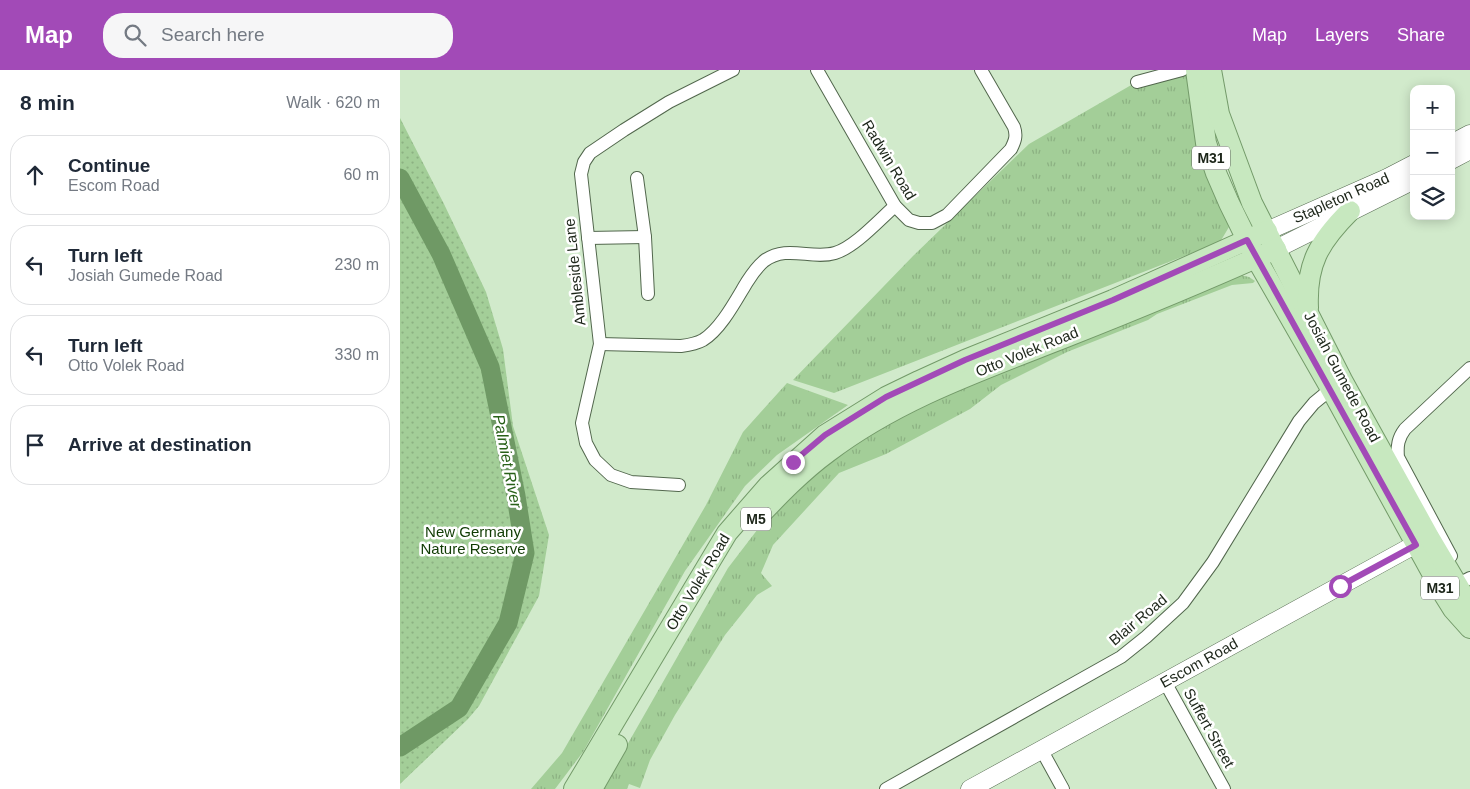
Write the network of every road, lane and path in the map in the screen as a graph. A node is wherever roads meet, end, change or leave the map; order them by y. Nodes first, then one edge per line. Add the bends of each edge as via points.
1 (733, 70) edge
2 (818, 70) edge
3 (981, 70) edge
4 (1182, 70) edge
5 (1196, 70) edge
6 (1211, 70) edge
7 (1137, 82) dead end
8 (1470, 134) edge
9 (1455, 142) edge
10 (1470, 150) edge
11 (1455, 158) edge
12 (1410, 166) edge
13 (637, 178) dead end
14 (1410, 182) edge
15 (895, 206) junction
16 (1350, 211) junction
17 (645, 237) junction
18 (588, 238) junction
19 (1247, 240) junction
20 (1272, 240) junction
21 (1256, 258) junction
22 (648, 294) dead end
23 (1309, 312) junction
24 (600, 344) junction
25 (1470, 368) edge
26 (1331, 389) junction
27 (679, 485) dead end
28 (1422, 541) junction
29 (1458, 584) edge
30 (1470, 621) edge
31 (1470, 628) edge
32 (1165, 682) junction
33 (1041, 749) junction
34 (574, 789) edge
35 (592, 789) edge
36 (886, 789) edge
37 (970, 789) edge
38 (1062, 789) edge
39 (1224, 789) edge

1 - 18 street, Ambleside Lane via 650,112 590,153 581,174
2 - 15 street, Radwin Road
3 - 15 street, Radwin Road via 1014,127 1016,134 1011,149 947,215 932,223 909,220
4 - 7 street
5 - 19 main road, Josiah Gumede Road / M31 via 1206,143 1228,203
6 - 20 main road, Josiah Gumede Road / M31 via 1219,114 1252,203
8 - 9 street
10 - 11 street
12 - 20 street, Stapleton Road / M5
13 - 17 street
14 - 16 street, Stapleton Road / M5
15 - 24 street via 843,250 824,255 789,252 763,262 720,324 703,340 681,346
16 - 20 street, Stapleton Road / M5
16 - 23 main road via 1317,252 1307,287
17 - 18 street
17 - 22 street
18 - 24 street, Ambleside Lane
19 - 20 main road, M5
19 - 21 main road, Josiah Gumede Road / M31
19 - 34 main road, Otto Volek Road / M5 via 926,378 886,397 825,435 768,486 726,533
20 - 21 main road, M5
20 - 23 main road, Josiah Gumede Road / M31
21 - 26 main road, Josiah Gumede Road / M31
21 - 35 main road, Otto Volek Road / M5 via 925,394 891,411 828,452 776,497 722,560
23 - 28 main road, Josiah Gumede Road / M31
24 - 27 street, Ambleside Lane via 582,422 590,451 611,475 631,482
25 - 29 street via 1405,429 1397,447 1398,457
26 - 28 main road, Josiah Gumede Road / M31
26 - 36 street, Blair Road via 1298,421 1213,562 1183,603 1154,630 1121,657
28 - 29 main road, Josiah Gumede Road / M31
28 - 32 street, Escom Road
29 - 30 main road, Josiah Gumede Road / M31
29 - 31 main road, Josiah Gumede Road / M31 via 1454,610
32 - 33 street, Escom Road
32 - 39 street, Suffert Street
33 - 37 street, Escom Road
33 - 38 street

